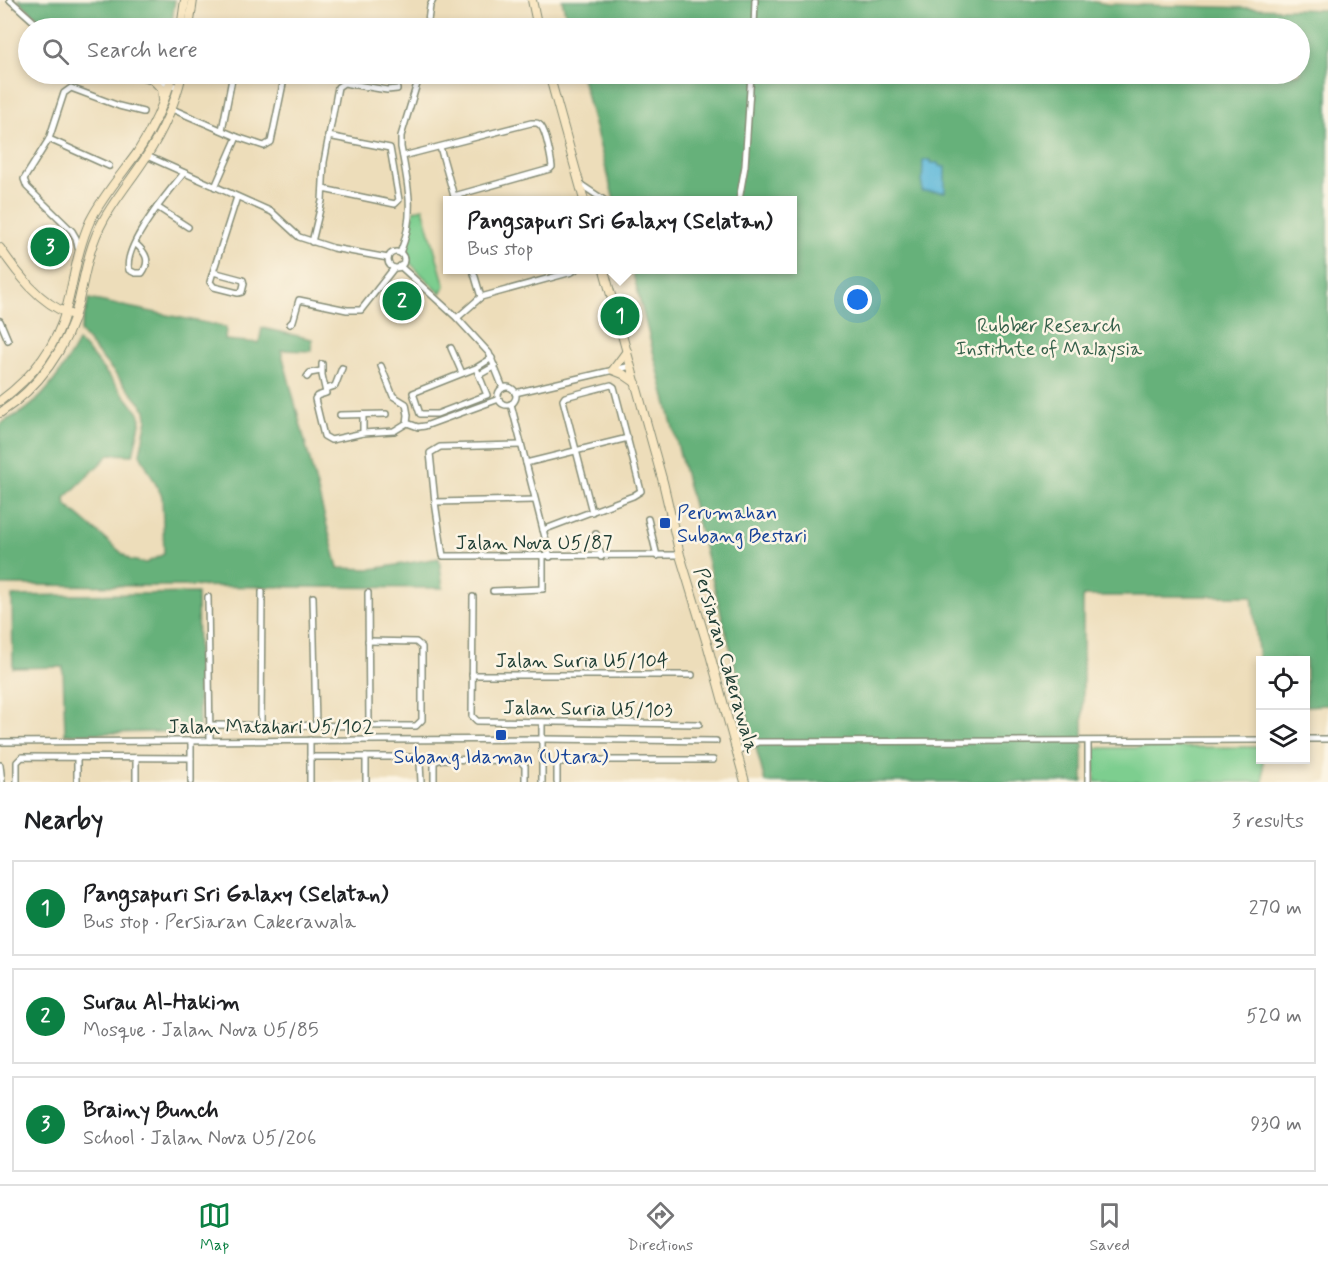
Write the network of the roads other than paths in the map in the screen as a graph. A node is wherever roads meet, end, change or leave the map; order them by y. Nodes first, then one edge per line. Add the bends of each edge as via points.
1 (10, 0) edge
2 (185, 0) edge
3 (193, 0) edge
4 (532, 0) edge
5 (755, 0) edge
6 (430, 2) edge
7 (30, 18) edge
8 (182, 18) edge
9 (190, 18) edge
10 (428, 18) edge
11 (536, 18) edge
12 (754, 18) edge
13 (157, 84) edge
14 (167, 84) edge
15 (180, 84) edge
16 (230, 84) edge
17 (283, 84) edge
18 (417, 84) edge
19 (552, 84) edge
20 (750, 84) edge
21 (170, 85) junction
22 (179, 87) junction
23 (397, 89) dead end
24 (163, 103) junction
25 (172, 109) junction
26 (142, 112) dead end
27 (222, 130) junction
28 (328, 136) junction
29 (237, 137) junction
30 (49, 139) junction
31 (440, 147) junction
32 (147, 156) junction
33 (403, 156) junction
34 (109, 166) dead end
35 (184, 173) junction
36 (580, 184) junction
37 (215, 187) junction
38 (323, 189) junction
39 (454, 196) edge
40 (462, 196) edge
41 (583, 196) edge
42 (597, 196) edge
43 (740, 196) edge
44 (237, 197) junction
45 (157, 207) junction
46 (90, 223) junction
47 (188, 227) dead end
48 (72, 231) junction
49 (312, 242) junction
50 (136, 244) junction
51 (1, 252) edge
52 (400, 253) junction
53 (78, 256) junction
54 (388, 258) junction
55 (400, 267) junction
56 (393, 268) junction
57 (213, 272) junction
58 (474, 274) edge
59 (568, 274) edge
60 (605, 274) edge
61 (481, 297) junction
62 (68, 302) junction
63 (51, 303) junction
64 (65, 312) junction
65 (74, 316) junction
66 (457, 318) junction
67 (0, 321) edge
68 (290, 324) dead end
69 (60, 331) junction
70 (8, 340) dead end
71 (451, 348) dead end
72 (627, 351) junction
73 (492, 358) junction
74 (322, 364) dead end
75 (381, 366) dead end
76 (495, 366) junction
77 (631, 366) junction
78 (342, 368) dead end
79 (476, 368) junction
80 (613, 370) junction
81 (321, 371) junction
82 (462, 374) junction
83 (479, 375) junction
84 (307, 377) dead end
85 (636, 383) junction
86 (503, 388) junction
87 (326, 389) junction
88 (515, 393) junction
89 (499, 399) junction
90 (0, 402) edge
91 (511, 404) junction
92 (0, 413) edge
93 (386, 414) dead end
94 (363, 415) junction
95 (340, 416) dead end
96 (407, 423) junction
97 (363, 433) junction
98 (628, 438) junction
99 (521, 445) junction
100 (577, 451) junction
101 (526, 464) junction
102 (535, 500) junction
103 (435, 502) junction
104 (592, 512) junction
105 (648, 519) dead end
106 (543, 530) junction
107 (596, 534) dead end
108 (680, 555) junction
109 (657, 556) junction
110 (546, 557) junction
111 (601, 557) junction
112 (493, 591) dead end
113 (262, 592) dead end
114 (368, 593) dead end
115 (208, 597) dead end
116 (313, 597) dead end
117 (472, 597) dead end
118 (368, 641) junction
119 (472, 675) junction
120 (692, 675) dead end
121 (542, 722) junction
122 (699, 724) dead end
123 (210, 725) junction
124 (261, 726) junction
125 (316, 726) junction
126 (369, 726) junction
127 (732, 735) junction
128 (542, 739) junction
129 (1310, 739) edge
130 (1328, 739) edge
131 (310, 740) junction
132 (1256, 740) edge
133 (191, 741) junction
134 (210, 741) junction
135 (716, 741) dead end
136 (0, 742) edge
137 (757, 742) junction
138 (1088, 742) junction
139 (737, 751) junction
140 (77, 757) junction
141 (310, 757) junction
142 (366, 757) junction
143 (136, 758) junction
144 (191, 758) junction
145 (713, 760) dead end
146 (0, 765) edge
147 (2, 782) edge
148 (17, 782) edge
149 (77, 782) edge
150 (136, 782) edge
151 (191, 782) edge
152 (310, 782) edge
153 (366, 782) edge
154 (421, 782) edge
155 (434, 782) edge
156 (525, 782) edge
157 (542, 782) edge
158 (558, 782) edge
159 (745, 782) edge
160 (1088, 782) edge

1 - 7 street
2 - 8 main road
3 - 9 main road
4 - 11 main road
5 - 12 street
6 - 10 street
13 - 24 main road via 162,90
14 - 21 street
15 - 22 main road
16 - 27 street
17 - 29 street via 272,142 258,146
18 - 33 street via 403,129
19 - 36 main road
20 - 43 street
21 - 22 street
21 - 24 main road
22 - 25 main road
23 - 28 street via 341,84
24 - 46 main road via 151,130
25 - 27 street
25 - 32 main road
26 - 30 street via 71,88 65,90
27 - 29 street
28 - 38 street
28 - 38 street via 390,148 398,202
29 - 37 street
30 - 34 street
30 - 48 street via 24,180
31 - 33 street
31 - 39 street
31 - 40 street via 534,123 542,127 552,167 547,172
32 - 35 street
32 - 65 main road via 103,220
33 - 52 street via 411,208
35 - 37 street
35 - 45 street
36 - 41 main road
36 - 42 street
37 - 44 street
38 - 49 street
44 - 49 street via 272,213 299,237
44 - 57 street
45 - 47 street
45 - 50 street
46 - 48 street via 80,233
46 - 53 main road
48 - 53 street via 78,243
49 - 54 street
50 - 50 street via 127,264 129,270 142,273 147,267 146,253
51 - 63 main road via 26,282
52 - 54 street via 392,252
52 - 55 street via 404,258
53 - 62 main road
54 - 56 street
55 - 56 street
55 - 66 street
56 - 68 street via 361,310 298,300
57 - 57 street via 212,286 242,292 243,280
58 - 61 street
59 - 61 street
60 - 72 main road, Persiaran Cakerawala
61 - 66 street
62 - 63 main road
62 - 64 main road
63 - 64 main road
63 - 69 main road via 59,314
64 - 65 main road
64 - 69 main road
65 - 92 main road via 45,372 17,402
66 - 73 street
67 - 70 street
69 - 90 main road via 32,372
71 - 82 street
72 - 77 main road, Persiaran Cakerawala
72 - 80 main road
73 - 76 street
73 - 79 street
74 - 81 street
75 - 96 street via 393,396 406,404
76 - 83 street
76 - 86 street
77 - 80 street
77 - 85 main road, Persiaran Cakerawala
78 - 87 street via 335,386
79 - 82 street
79 - 83 street
80 - 85 main road
80 - 88 street
81 - 84 street
81 - 87 street
82 - 83 street via 413,393 420,414 437,414 486,395
85 - 108 main road, Persiaran Cakerawala
86 - 88 street via 512,388
86 - 89 street
87 - 97 street via 315,399 324,436 331,440
88 - 91 street
89 - 91 street
89 - 96 street via 425,426
91 - 99 street
93 - 94 street
94 - 95 street
94 - 97 street
96 - 97 street via 394,431
98 - 100 street
98 - 100 street via 614,387 609,385 564,398
98 - 104 street via 641,490
99 - 101 street
99 - 103 street, Jalan Nova U5/87 via 433,449 429,458
100 - 101 street
100 - 104 street
101 - 102 street
102 - 103 street
102 - 106 street
103 - 110 street, Jalan Nova U5/87 via 441,553 445,557
104 - 106 street
105 - 109 street
106 - 110 street
107 - 111 street
108 - 109 street, Jalan Nova U5/87
108 - 127 main road, Persiaran Cakerawala
109 - 111 street, Jalan Nova U5/87
110 - 111 street, Jalan Nova U5/87
110 - 112 street via 543,589
113 - 124 street
114 - 118 street
115 - 123 street
116 - 125 street
117 - 119 street
118 - 126 street
118 - 126 street via 417,642 422,647 420,724
119 - 120 street, Jalan Suria U5/104
119 - 121 street, Jalan Suria U5/103 via 472,716 477,722
121 - 122 street, Jalan Suria U5/103
121 - 128 street
123 - 124 street
123 - 134 street
124 - 125 street
125 - 126 street
127 - 137 street
127 - 139 main road, Persiaran Cakerawala
128 - 131 street, Jalan Matahari U5/102
128 - 135 street, Jalan Matahari U5/102
128 - 157 street
129 - 130 street
131 - 134 street, Jalan Matahari U5/102
131 - 141 street
132 - 138 street
133 - 134 street, Jalan Matahari U5/102
133 - 136 street, Jalan Matahari U5/102
133 - 144 street
137 - 138 street
137 - 139 street
138 - 160 street
139 - 159 main road, Persiaran Cakerawala
140 - 143 street
140 - 148 street via 22,757 17,762
140 - 149 street
141 - 142 street
141 - 152 street
142 - 153 street
142 - 154 street via 416,758 421,766
143 - 144 street
143 - 150 street
144 - 151 street
145 - 158 street via 565,760 557,765
146 - 147 street
155 - 156 street via 436,760 516,760 523,763

